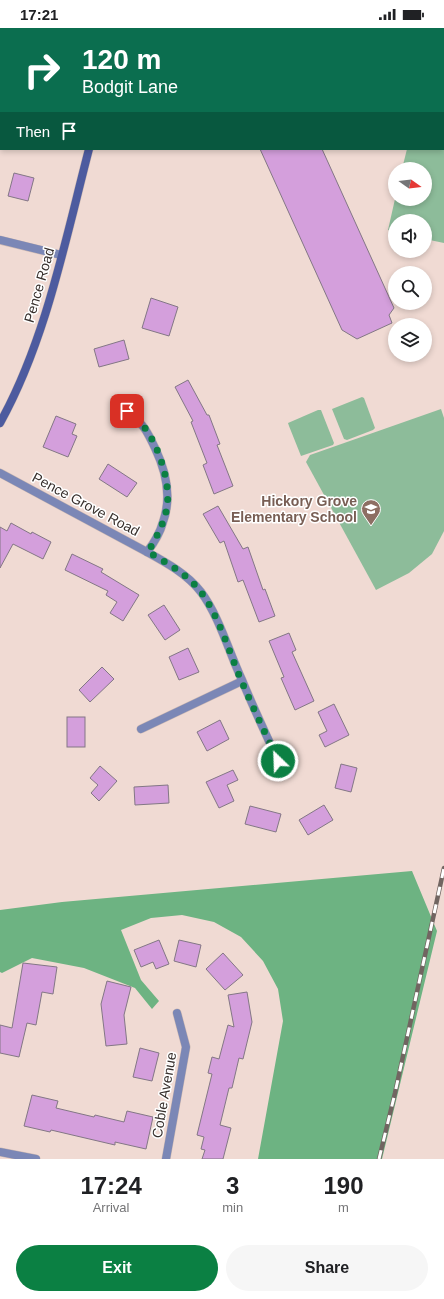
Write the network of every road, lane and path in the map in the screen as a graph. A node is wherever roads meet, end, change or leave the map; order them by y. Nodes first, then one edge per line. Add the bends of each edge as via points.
1 (89, 150) edge
2 (0, 240) edge
3 (61, 255) junction
4 (127, 411) dead end
5 (0, 423) edge
6 (0, 472) edge
7 (148, 552) junction
8 (242, 681) junction
9 (141, 729) dead end
10 (278, 761) dead end
11 (177, 1013) dead end
12 (0, 1152) edge
13 (36, 1159) edge
14 (166, 1159) edge

1 - 3 street, Pence Road
2 - 3 street
3 - 5 street, Pence Road via 35,343
4 - 7 street via 151,438 166,477 167,506 164,521
6 - 7 street, Pence Grove Road
7 - 8 street, Pence Grove Road via 187,577 201,592 212,610
8 - 9 street
8 - 10 street, Pence Grove Road
11 - 14 street, Coble Avenue via 186,1047
12 - 13 street

